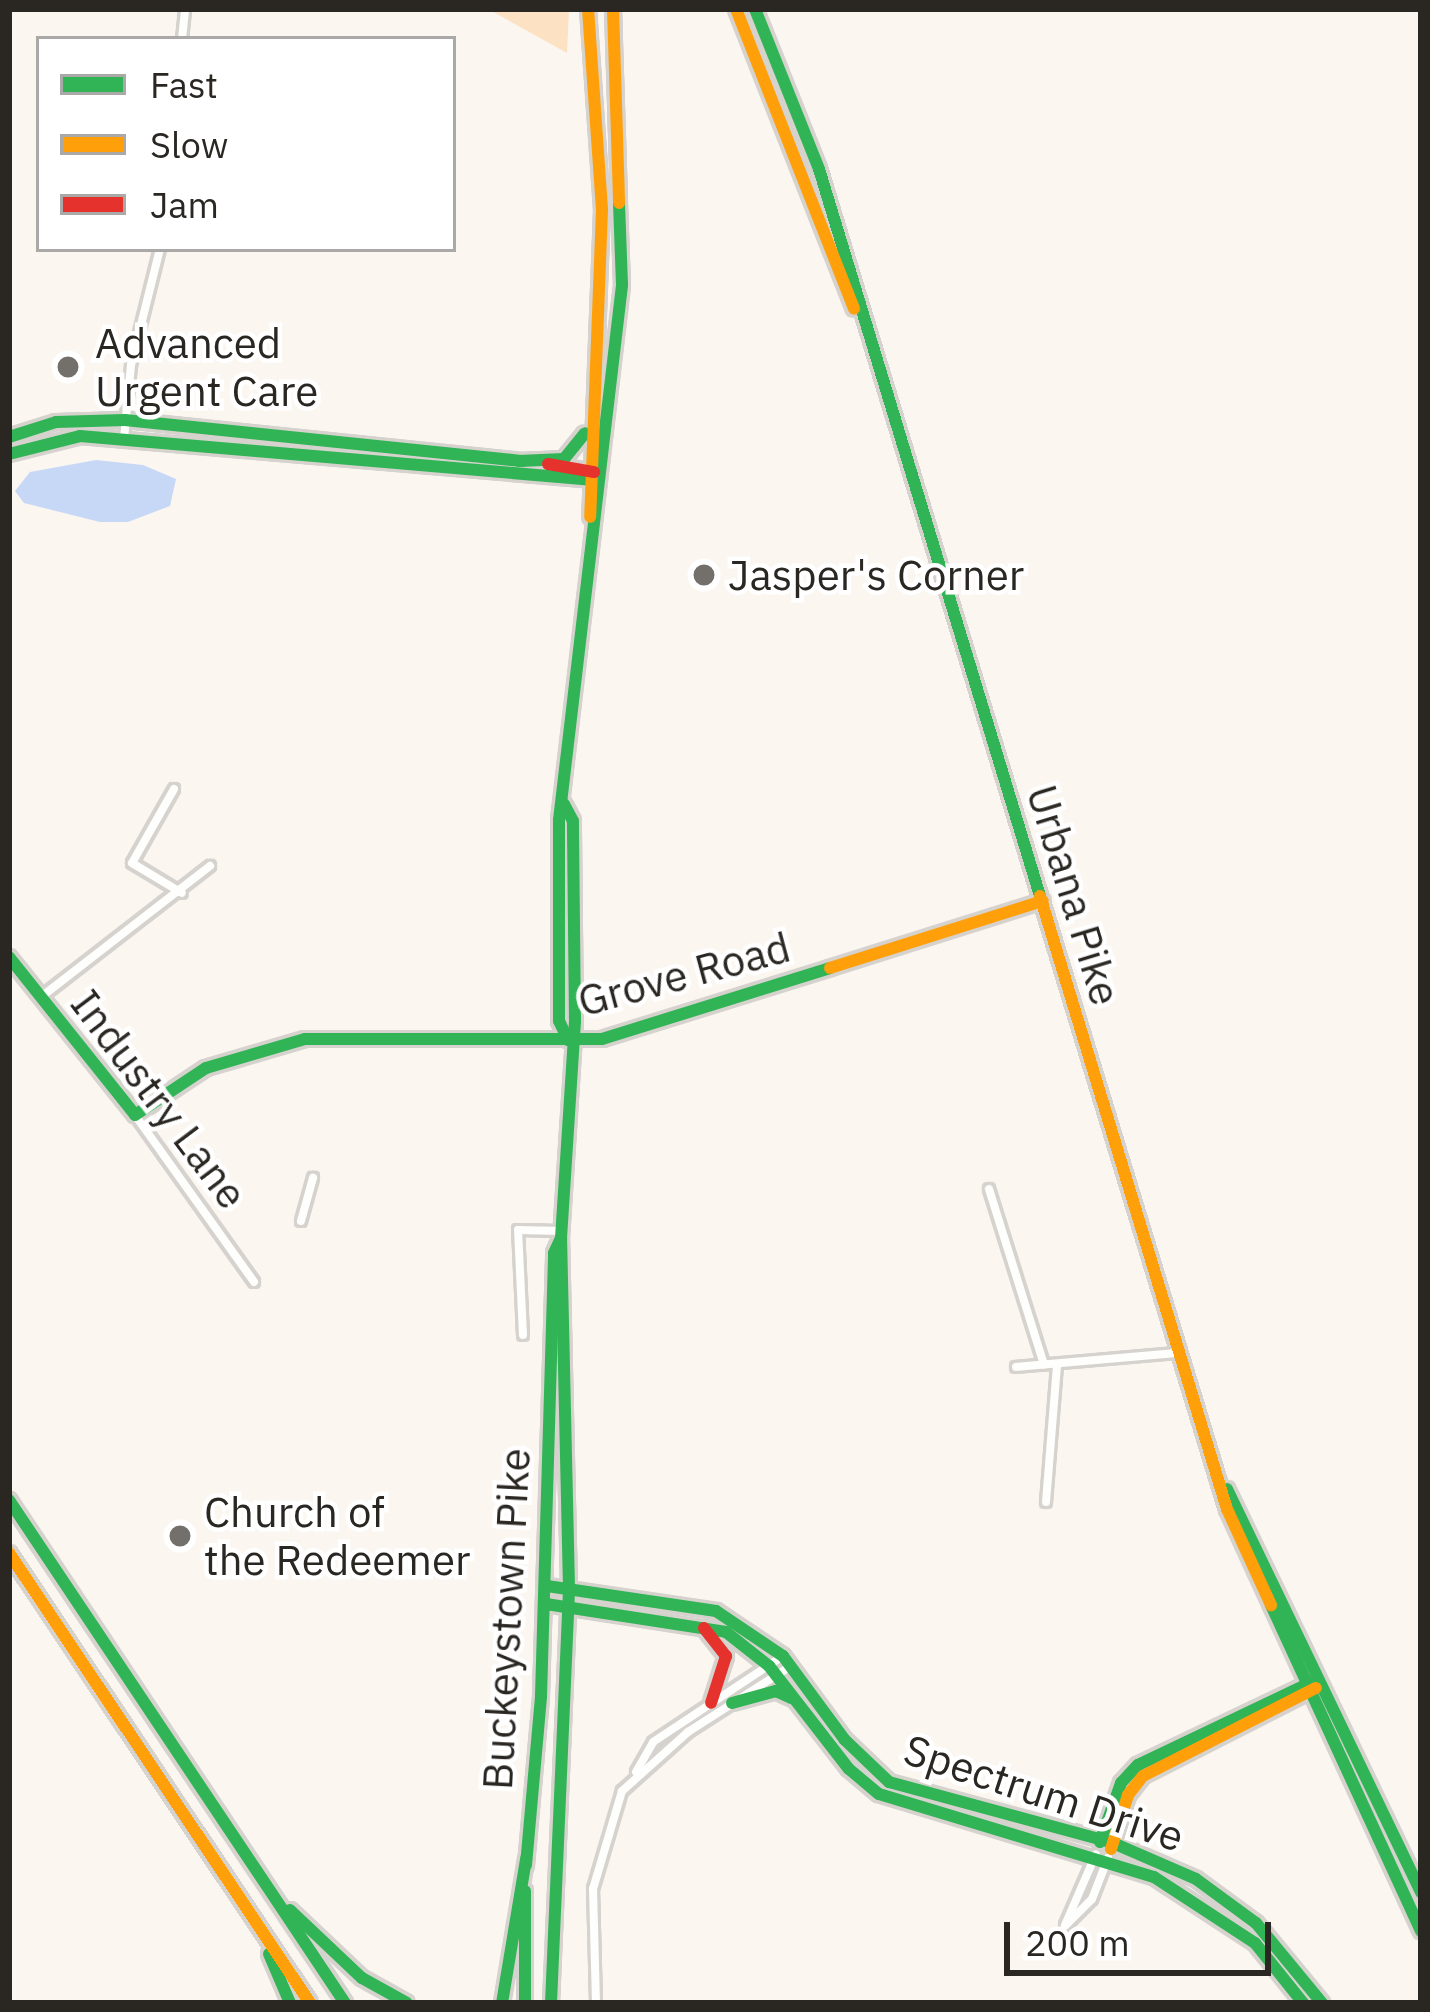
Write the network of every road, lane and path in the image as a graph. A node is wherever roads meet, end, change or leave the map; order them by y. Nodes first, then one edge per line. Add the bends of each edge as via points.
1 (588, 9) edge
2 (613, 9) edge
3 (736, 9) edge
4 (755, 9) edge
5 (159, 252) edge
6 (860, 320) junction
7 (594, 397) junction
8 (124, 420) junction
9 (9, 436) edge
10 (124, 439) junction
11 (9, 454) edge
12 (519, 461) junction
13 (588, 468) junction
14 (601, 477) junction
15 (586, 483) junction
16 (591, 530) junction
17 (174, 789) dead end
18 (211, 866) dead end
19 (183, 894) junction
20 (1043, 901) junction
21 (9, 957) edge
22 (40, 997) junction
23 (568, 1040) junction
24 (135, 1115) junction
25 (313, 1178) dead end
26 (989, 1189) dead end
27 (301, 1221) dead end
28 (561, 1235) junction
29 (254, 1282) dead end
30 (523, 1335) dead end
31 (1174, 1353) junction
32 (1057, 1364) junction
33 (1044, 1365) junction
34 (1016, 1367) dead end
35 (1226, 1488) junction
36 (9, 1500) edge
37 (1046, 1502) dead end
38 (9, 1553) edge
39 (547, 1586) junction
40 (569, 1588) junction
41 (546, 1604) junction
42 (568, 1606) junction
43 (697, 1622) junction
44 (787, 1661) junction
45 (772, 1670) junction
46 (1322, 1681) junction
47 (1305, 1689) junction
48 (796, 1701) junction
49 (711, 1703) junction
50 (732, 1703) junction
51 (636, 1773) junction
52 (1104, 1849) junction
53 (526, 1859) junction
54 (1421, 1892) edge
55 (276, 1900) junction
56 (258, 1927) junction
57 (1421, 1931) edge
58 (290, 2003) edge
59 (310, 2003) edge
60 (345, 2003) edge
61 (407, 2003) edge
62 (502, 2003) edge
63 (525, 2003) edge
64 (551, 2003) edge
65 (596, 2003) edge
66 (1303, 2003) edge
67 (1322, 2003) edge

1 - 7 main road, Buckeystown Pike via 602,210
2 - 14 main road, Buckeystown Pike via 622,266
3 - 6 main road, Urbana Pike
4 - 6 main road, Urbana Pike via 819,169
5 - 8 street
6 - 20 main road, Urbana Pike
7 - 12 main road via 572,455
7 - 13 main road, Buckeystown Pike
8 - 9 main road via 56,422
8 - 10 street
8 - 12 main road
10 - 11 main road via 64,437
10 - 15 main road
12 - 13 main road
13 - 14 main road
13 - 15 main road, Buckeystown Pike
14 - 15 main road
14 - 16 main road, Buckeystown Pike
15 - 16 main road, Buckeystown Pike
16 - 23 main road, Buckeystown Pike via 564,804 573,821 575,1022
17 - 19 street via 132,863
18 - 19 street
19 - 22 street
20 - 23 main road, Grove Road via 667,1022
20 - 31 main road, Urbana Pike
21 - 22 main road, Industry Lane
22 - 24 main road, Industry Lane
23 - 24 main road, Grove Road via 304,1039 206,1068
23 - 28 main road, Buckeystown Pike
24 - 29 street, Industry Lane
25 - 27 street
26 - 33 street
28 - 30 street via 518,1230
28 - 39 main road, Buckeystown Pike via 547,1429
28 - 40 main road, Buckeystown Pike
31 - 32 street
31 - 35 main road, Urbana Pike
32 - 33 street
32 - 37 street
33 - 34 street
35 - 46 main road, Urbana Pike
35 - 47 main road, Urbana Pike via 1227,1509
36 - 55 main road
38 - 56 main road
39 - 40 main road, Spectrum Drive
39 - 41 main road, Buckeystown Pike
40 - 42 main road, Buckeystown Pike
40 - 44 main road, Spectrum Drive via 691,1603
41 - 42 main road, Spectrum Drive
41 - 53 main road, Buckeystown Pike
42 - 43 main road, Spectrum Drive
42 - 64 main road, Buckeystown Pike
43 - 45 main road, Spectrum Drive via 726,1632
43 - 49 main road via 726,1656
44 - 45 street
44 - 52 main road, Spectrum Drive via 845,1740 889,1782
45 - 48 main road, Spectrum Drive
45 - 49 street
45 - 50 street
46 - 47 main road
46 - 54 main road, Urbana Pike
47 - 52 main road via 1138,1765 1120,1783
47 - 57 main road, Urbana Pike
48 - 50 main road via 776,1691
48 - 52 main road, Spectrum Drive via 879,1794
49 - 51 street via 653,1742
50 - 51 street
51 - 65 street via 600,1852 590,1922
52 - 52 street via 1065,1926 1092,1899
52 - 66 main road, Spectrum Drive via 1237,1929
52 - 67 main road, Spectrum Drive via 1230,1902 1276,1943
53 - 62 main road
53 - 63 main road, Buckeystown Pike
55 - 60 main road
55 - 61 main road via 362,1978
56 - 58 main road
56 - 59 main road

